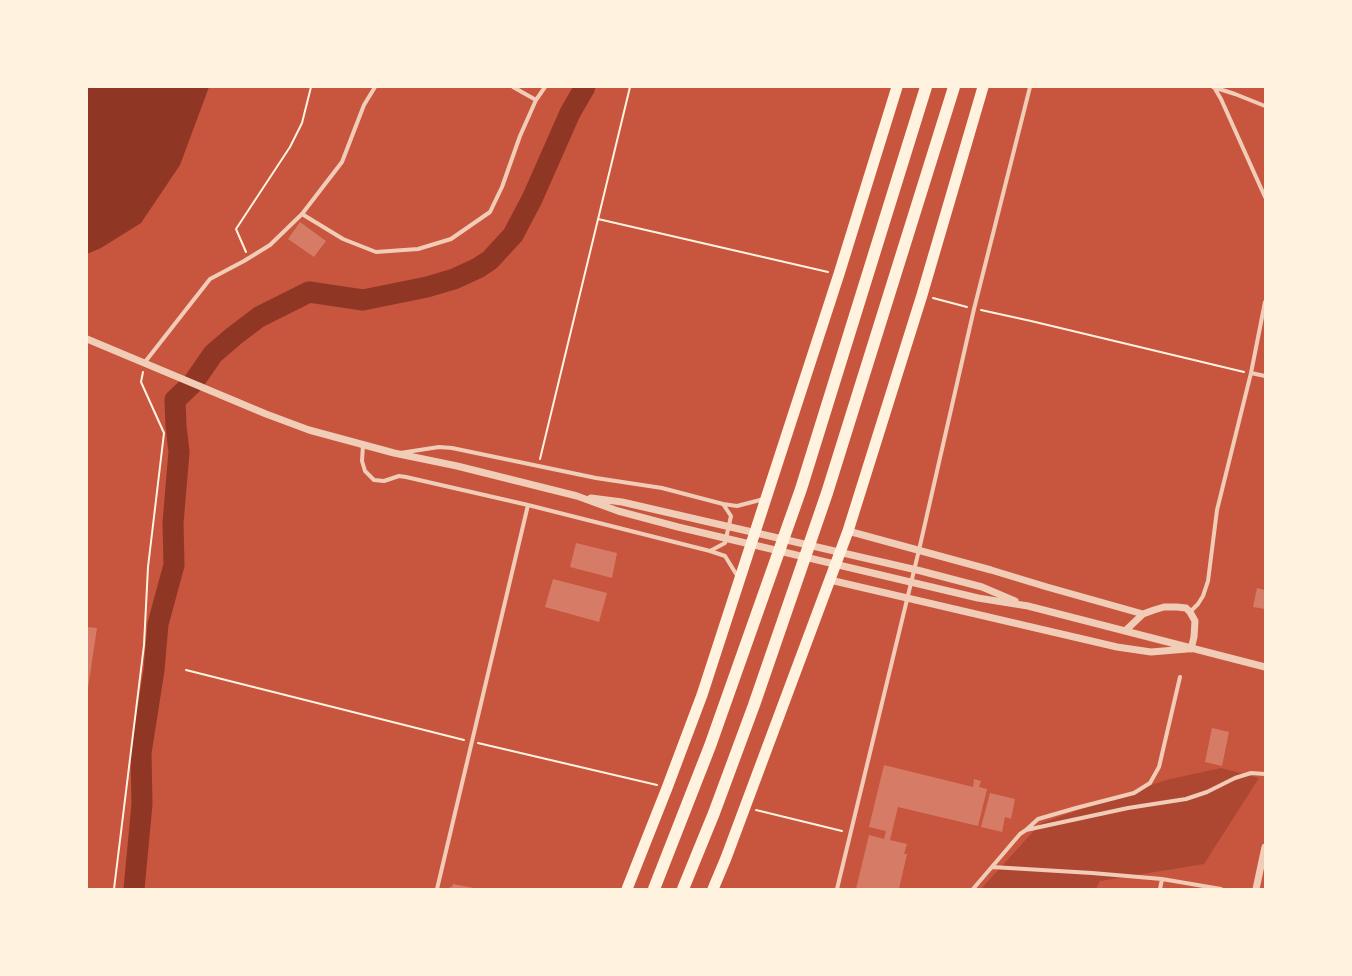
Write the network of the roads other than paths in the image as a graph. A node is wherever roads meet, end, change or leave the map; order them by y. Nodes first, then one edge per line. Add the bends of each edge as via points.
1 (375, 87) edge
2 (513, 87) edge
3 (544, 87) edge
4 (897, 87) edge
5 (926, 87) edge
6 (954, 87) edge
7 (983, 87) edge
8 (1030, 87) edge
9 (1213, 87) edge
10 (536, 100) junction
11 (1265, 106) edge
12 (1265, 197) edge
13 (302, 214) junction
14 (1265, 302) edge
15 (87, 339) edge
16 (145, 362) junction
17 (1251, 373) junction
18 (1265, 376) edge
19 (363, 445) junction
20 (394, 453) junction
21 (577, 496) junction
22 (767, 498) junction
23 (723, 504) junction
24 (528, 506) junction
25 (848, 531) junction
26 (919, 550) junction
27 (710, 551) junction
28 (830, 580) junction
29 (740, 581) junction
30 (907, 597) junction
31 (1028, 606) junction
32 (1190, 612) junction
33 (1143, 614) junction
34 (1125, 631) junction
35 (1191, 649) junction
36 (1265, 667) edge
37 (1180, 677) dead end
38 (1265, 774) edge
39 (1026, 830) junction
40 (1265, 847) edge
41 (992, 867) junction
42 (1162, 879) junction
43 (437, 889) edge
44 (627, 889) edge
45 (654, 889) edge
46 (683, 889) edge
47 (713, 889) edge
48 (837, 889) edge
49 (973, 889) edge
50 (1160, 889) edge
51 (1221, 889) edge
52 (1256, 889) edge

1 - 13 street via 364,105 342,162
2 - 10 street
3 - 10 street
4 - 22 highway
5 - 45 highway via 801,489 710,746
6 - 46 highway via 828,493 754,705
7 - 25 highway via 922,295
8 - 26 street via 974,309
9 - 11 street
9 - 12 street via 1222,99
10 - 13 street via 490,212 451,239 418,249 376,252 343,239
13 - 16 street via 270,245 210,279
14 - 17 street
15 - 16 street
16 - 19 street via 266,414 309,430
17 - 18 street
17 - 32 street via 1217,510 1208,581 1198,604
19 - 20 street
19 - 24 street via 362,462 365,472 374,480 406,477
20 - 21 street
20 - 23 street via 439,447 452,448 596,478 662,488
21 - 31 street via 618,511 678,527 978,598
21 - 31 street via 681,514 921,571 982,587
22 - 23 street via 737,506
22 - 29 highway
23 - 27 street via 731,516 725,543
24 - 27 street
24 - 43 street
25 - 26 street
25 - 28 highway
26 - 30 street
26 - 33 street
27 - 29 street via 725,556
28 - 30 street
28 - 47 highway
29 - 44 highway via 702,695
30 - 35 street via 1117,647 1151,652
30 - 48 street
31 - 34 street
32 - 33 street via 1186,608 1164,607
32 - 35 street via 1195,621
33 - 34 street
34 - 35 street
35 - 36 street
37 - 39 street via 1159,767 1150,783 1134,793 1038,819
38 - 39 street via 1251,773 1235,778 1186,799 1128,808
39 - 41 street
40 - 52 street
41 - 42 street
41 - 49 street
42 - 50 street
42 - 51 street

